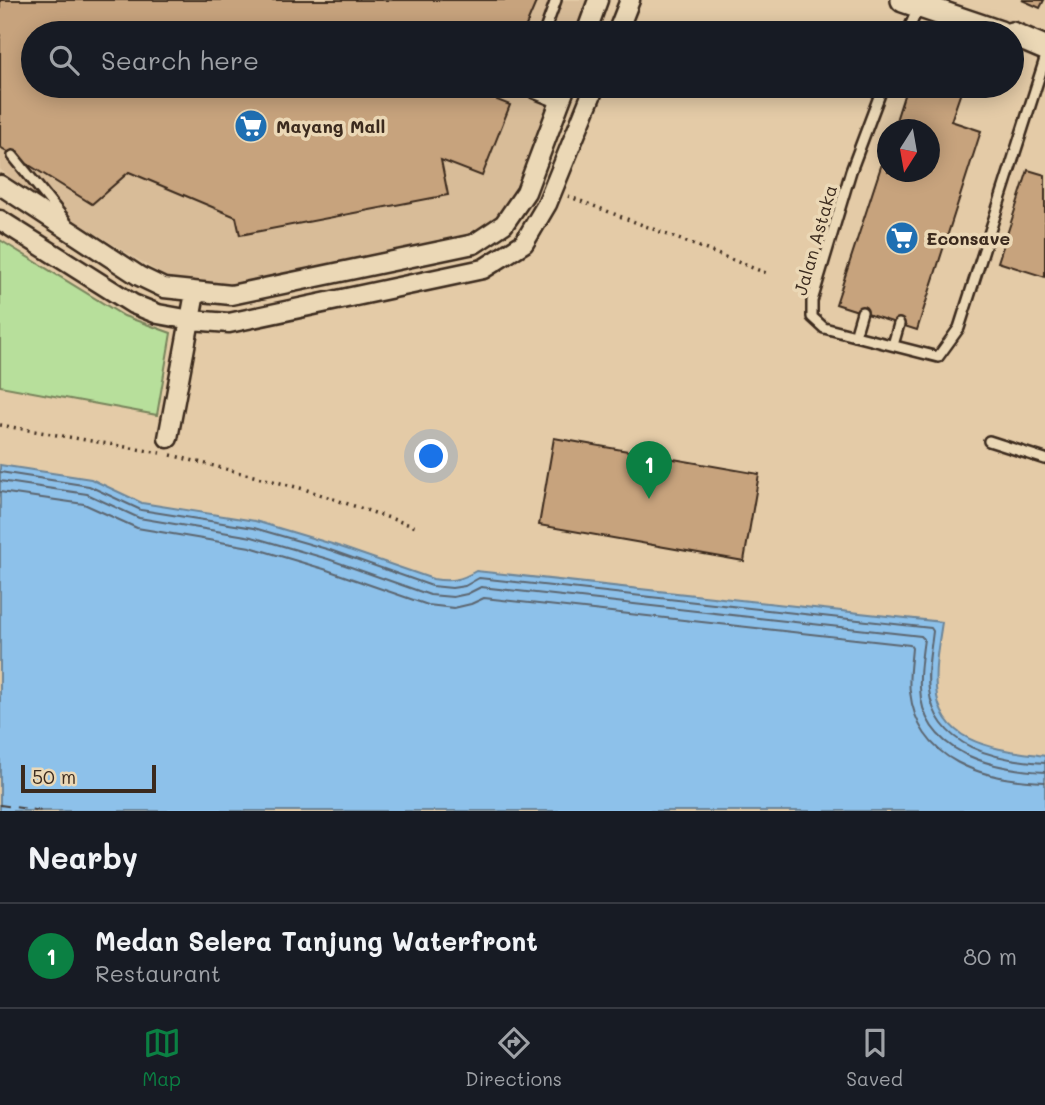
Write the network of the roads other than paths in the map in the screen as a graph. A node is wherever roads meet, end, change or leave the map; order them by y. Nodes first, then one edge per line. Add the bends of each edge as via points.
1 (556, 0) edge
2 (598, 0) edge
3 (630, 0) edge
4 (919, 2) edge
5 (548, 21) edge
6 (590, 21) edge
7 (622, 21) edge
8 (912, 21) edge
9 (969, 21) edge
10 (972, 21) edge
11 (1024, 40) edge
12 (1045, 48) edge
13 (1045, 59) edge
14 (546, 98) edge
15 (561, 98) edge
16 (591, 98) edge
17 (878, 98) edge
18 (559, 103) junction
19 (13, 156) dead end
20 (0, 185) edge
21 (0, 220) edge
22 (78, 237) junction
23 (195, 293) junction
24 (862, 312) dead end
25 (191, 320) junction
26 (899, 324) dead end
27 (855, 336) junction
28 (892, 345) junction
29 (168, 439) dead end
30 (989, 441) dead end
31 (1045, 458) edge

1 - 5 lane
2 - 6 street
3 - 7 street
4 - 8 lane
4 - 9 street
4 - 10 street
11 - 12 street
13 - 28 lane, Jalan Astaka via 959,328 939,357
14 - 18 lane
15 - 18 street
16 - 25 street via 553,190 524,243 483,270 229,323
17 - 27 lane, Jalan Astaka via 812,301 812,317 824,328
18 - 23 street via 526,192 504,224 474,244 231,295
19 - 22 lane
20 - 22 street
21 - 25 street via 134,304
22 - 23 street via 164,288
23 - 25 street
24 - 27 lane
25 - 29 street
26 - 28 lane
27 - 28 lane, Jalan Astaka
30 - 31 lane

